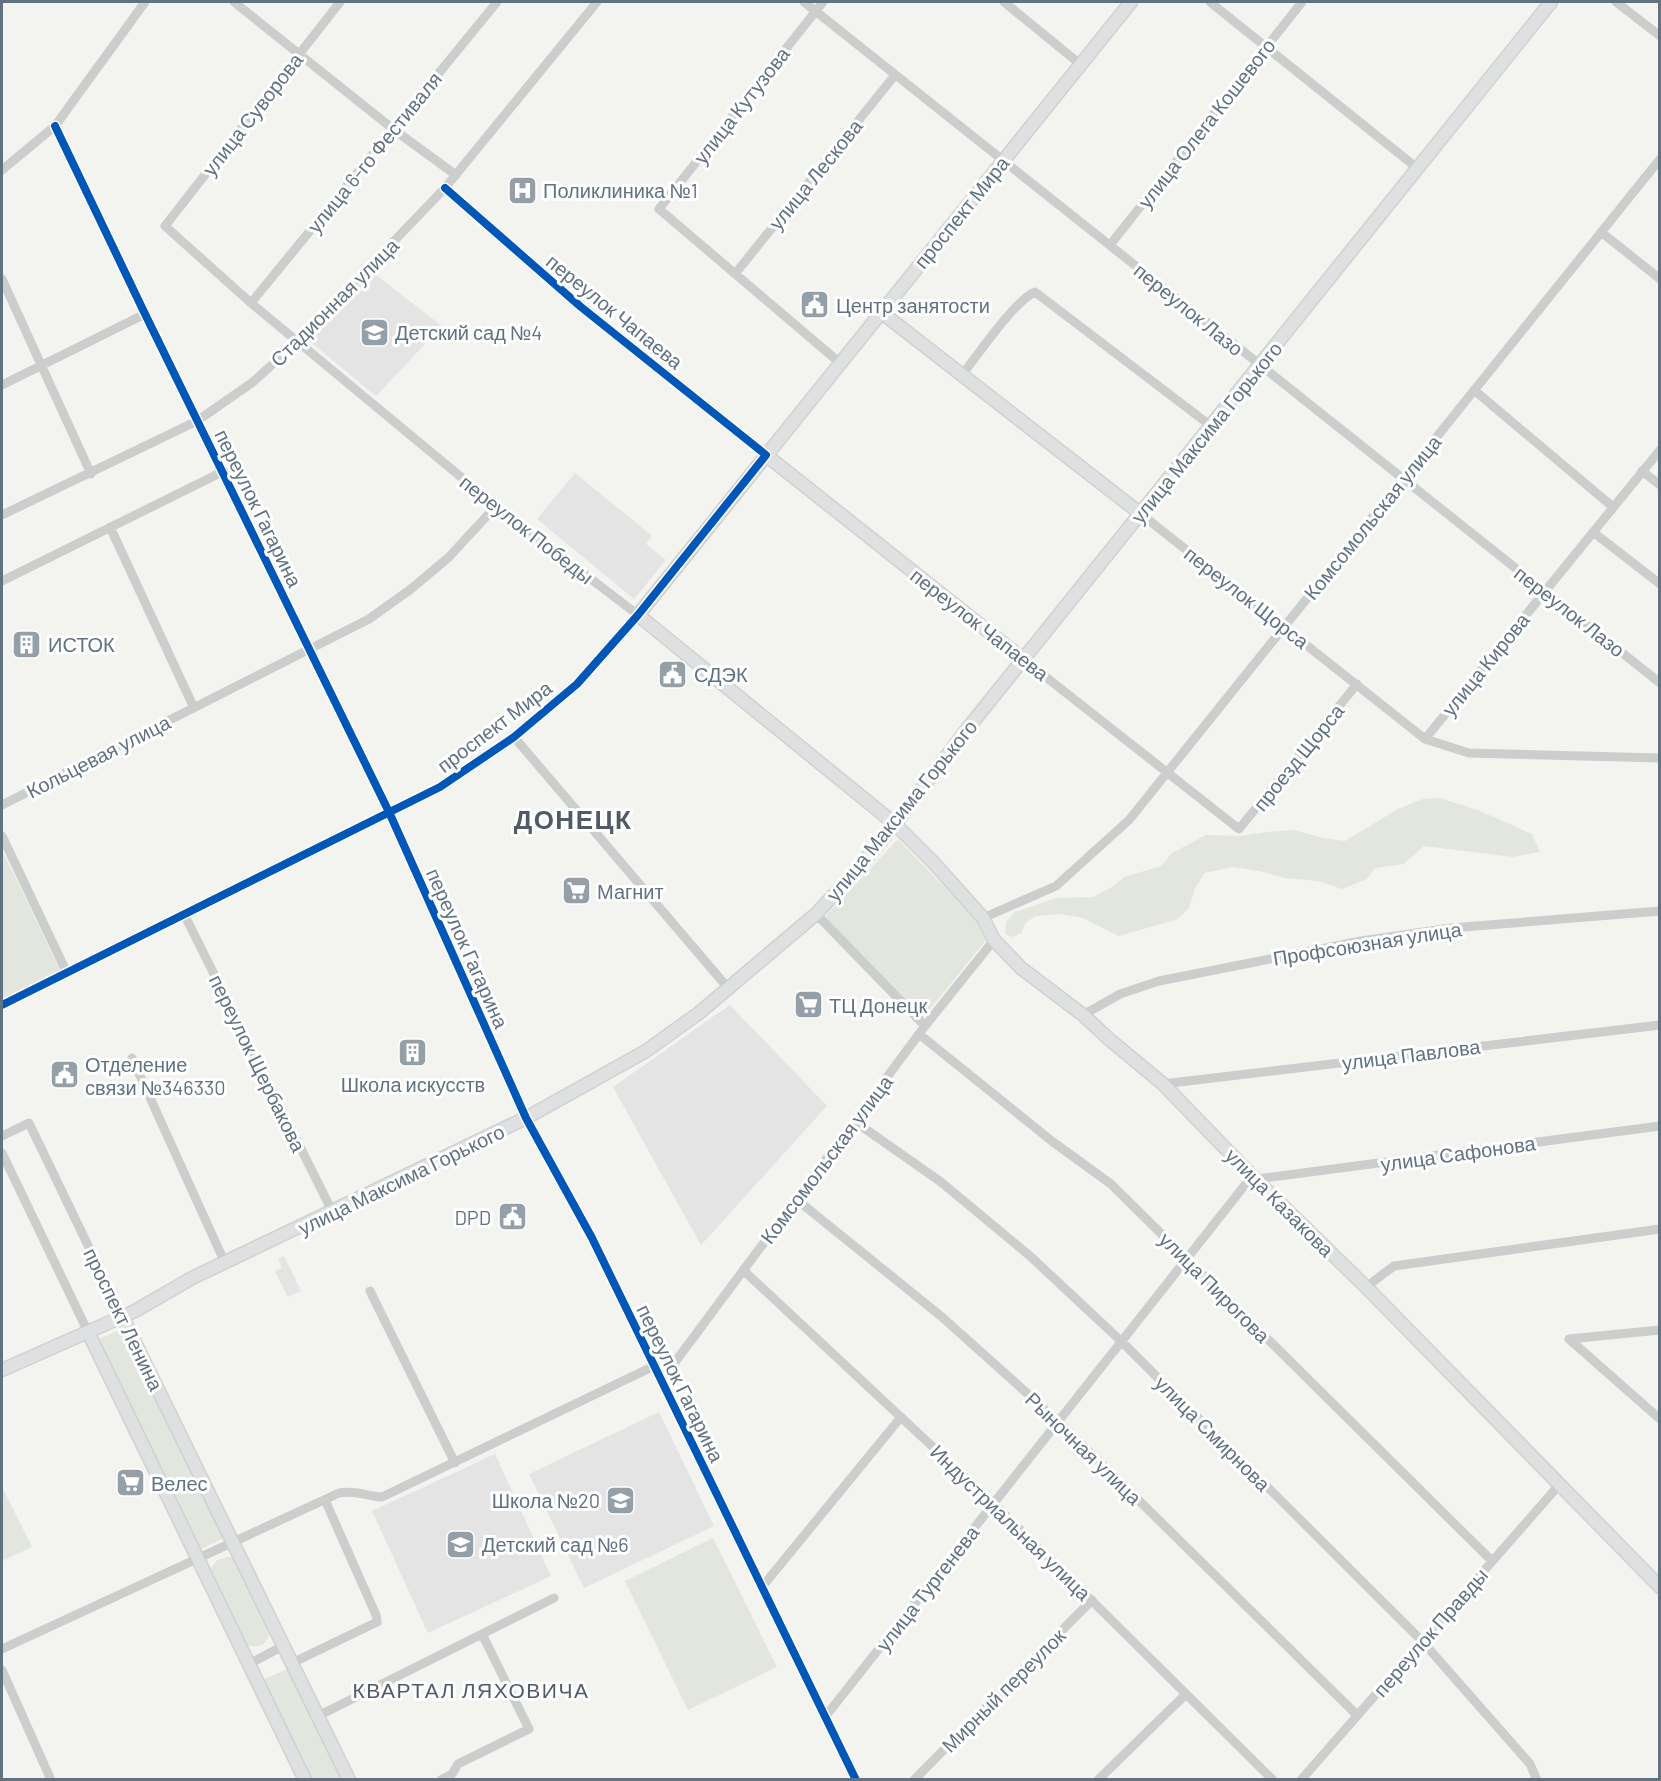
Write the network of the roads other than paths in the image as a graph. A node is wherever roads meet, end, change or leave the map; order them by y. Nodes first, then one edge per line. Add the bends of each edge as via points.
1 (145, 2) edge
2 (234, 2) edge
3 (340, 2) edge
4 (497, 2) edge
5 (597, 2) edge
6 (804, 2) edge
7 (823, 2) edge
8 (1004, 2) edge
9 (1131, 2) edge
10 (1210, 2) edge
11 (1302, 2) edge
12 (1551, 2) edge
13 (1616, 2) edge
14 (815, 11) junction
15 (1659, 36) edge
16 (1266, 47) junction
17 (299, 53) junction
18 (1080, 64) junction
19 (895, 75) junction
20 (56, 126) junction
21 (393, 129) junction
22 (1659, 159) edge
23 (1003, 160) junction
24 (1418, 168) junction
25 (2, 170) edge
26 (456, 175) junction
27 (445, 188) junction
28 (165, 226) joint
29 (1601, 232) junction
30 (1110, 245) junction
31 (735, 274) junction
32 (2, 279) edge
33 (1659, 279) edge
34 (251, 303) junction
35 (880, 312) junction
36 (145, 314) junction
37 (298, 341) junction
38 (840, 363) junction
39 (41, 365) junction
40 (1259, 365) junction
41 (962, 375) junction
42 (2, 385) edge
43 (1474, 390) junction
44 (197, 421) junction
45 (1211, 426) junction
46 (1659, 450) edge
47 (766, 454) junction
48 (224, 471) junction
49 (1642, 471) junction
50 (91, 474) junction
51 (1403, 479) junction
52 (1659, 485) edge
53 (496, 506) junction
54 (1613, 507) junction
55 (1141, 514) junction
56 (2, 515) edge
57 (110, 528) junction
58 (1593, 532) junction
59 (2, 581) edge
60 (1659, 584) edge
61 (1545, 591) junction
62 (638, 615) junction
63 (1284, 626) junction
64 (310, 649) junction
65 (1023, 659) junction
66 (1659, 683) edge
67 (1357, 684) junction
68 (194, 708) junction
69 (514, 737) junction
70 (1425, 739) junction
71 (1659, 758) edge
72 (1168, 772) junction
73 (2, 805) edge
74 (389, 812) junction
75 (895, 824) junction
76 (1239, 829) joint
77 (2, 836) edge
78 (1659, 911) edge
79 (184, 914) junction
80 (816, 914) junction
81 (983, 918) junction
82 (994, 940) junction
83 (67, 973) junction
84 (728, 988) junction
85 (2, 1005) edge
86 (1083, 1015) junction
87 (1659, 1025) edge
88 (922, 1030) junction
89 (132, 1058) dead end
90 (1163, 1084) junction
91 (526, 1118) junction
92 (854, 1121) junction
93 (1659, 1126) edge
94 (2, 1136) edge
95 (2, 1154) edge
96 (1254, 1178) junction
97 (796, 1199) junction
98 (332, 1212) junction
99 (1659, 1229) edge
100 (1186, 1258) junction
101 (225, 1263) junction
102 (743, 1270) junction
103 (1366, 1287) junction
104 (370, 1291) dead end
105 (122, 1316) junction
106 (1659, 1330) edge
107 (88, 1332) junction
108 (1121, 1341) junction
109 (654, 1366) junction
110 (2, 1370) edge
111 (661, 1381) junction
112 (901, 1417) junction
113 (1659, 1419) edge
114 (1058, 1421) junction
115 (455, 1463) junction
116 (1559, 1485) junction
117 (325, 1500) junction
118 (993, 1503) junction
119 (232, 1542) junction
120 (197, 1559) junction
121 (1492, 1561) junction
122 (762, 1587) junction
123 (1659, 1587) edge
124 (554, 1598) dead end
125 (1092, 1600) junction
126 (482, 1634) junction
127 (1422, 1641) junction
128 (283, 1646) junction
129 (2, 1649) edge
130 (291, 1663) junction
131 (249, 1664) junction
132 (2, 1670) edge
133 (1186, 1694) junction
134 (1357, 1715) junction
135 (318, 1716) junction
136 (825, 1717) junction
137 (51, 1779) edge
138 (305, 1779) edge
139 (349, 1779) edge
140 (441, 1779) edge
141 (856, 1779) edge
142 (914, 1779) edge
143 (1098, 1779) edge
144 (1273, 1779) edge
145 (1301, 1779) edge
146 (1537, 1779) edge

1 - 20 street
2 - 17 street
3 - 17 street, улица Суворова
4 - 21 street, улица 6-го Фестиваля
5 - 26 street, Стадионная улица
6 - 14 street, переулок Лазо
7 - 14 street, улица Кутузова
8 - 18 street
9 - 18 main road, проспект Мира
10 - 16 street
11 - 16 street, улица Олега Кошевого
12 - 24 main road, улица Максима Горького
13 - 15 street
14 - 19 street, переулок Лазо
14 - 31 street, улица Кутузова via 659,209
16 - 24 street
16 - 30 street, улица Олега Кошевого
17 - 21 street
17 - 28 street, улица Суворова
18 - 23 main road, проспект Мира
19 - 23 street, переулок Лазо
19 - 31 street, улица Лескова
20 - 25 street
20 - 36 street, переулок Гагарина
21 - 26 street
21 - 34 street, улица 6-го Фестиваля
22 - 29 street, Комсомольская улица
23 - 30 street, переулок Лазо
23 - 35 main road, проспект Мира
24 - 40 main road, улица Максима Горького
26 - 27 street, Стадионная улица
27 - 37 street, Стадионная улица
27 - 47 street, переулок Чапаева via 582,307
28 - 34 street, переулок Победы
29 - 33 street
29 - 43 street, Комсомольская улица
30 - 40 street, переулок Лазо
31 - 38 street
32 - 39 street
34 - 37 street, переулок Победы
35 - 38 main road, проспект Мира
35 - 41 main road, переулок Щорса
36 - 39 street
36 - 44 street, переулок Гагарина
37 - 44 street, Стадионная улица via 253,382
37 - 53 street, переулок Победы
38 - 47 main road, проспект Мира
39 - 42 street
39 - 50 street
40 - 45 main road, улица Максима Горького
40 - 51 street, переулок Лазо
41 - 45 street via 1027,295 1035,292
41 - 55 main road, переулок Щорса
43 - 51 street, Комсомольская улица
43 - 54 street
44 - 48 street, переулок Гагарина
44 - 50 street, Стадионная улица
45 - 55 main road, улица Максима Горького
46 - 49 street, улица Кирова
47 - 62 main road, проспект Мира
47 - 65 main road, переулок Чапаева
48 - 57 street
48 - 64 street, переулок Гагарина
49 - 52 street
49 - 54 street, улица Кирова
50 - 56 street, Стадионная улица
51 - 61 street, переулок Лазо
51 - 63 street, Комсомольская улица
53 - 62 street, переулок Победы
53 - 64 street, Кольцевая улица via 449,557 411,590 369,619
54 - 58 street, улица Кирова
55 - 63 street, переулок Щорса
55 - 65 main road, улица Максима Горького
57 - 59 street
57 - 68 street, Кольцевая улица
58 - 60 street
58 - 61 street, улица Кирова
61 - 66 street, переулок Лазо
61 - 70 street, улица Кирова
62 - 69 street, проспект Мира via 577,684
62 - 75 main road, переулок Победы
63 - 67 street, переулок Щорса
63 - 72 street, Комсомольская улица
64 - 68 street, Кольцевая улица
64 - 74 street, переулок Гагарина
65 - 72 street, переулок Чапаева
65 - 75 main road, улица Максима Горького
67 - 70 street, переулок Щорса
67 - 76 street, проезд Щорса
68 - 73 street, Кольцевая улица
69 - 74 street, проспект Мира via 440,787
69 - 84 street
70 - 71 street, переулок Щорса via 1469,753
72 - 76 street, переулок Чапаева
72 - 81 street, Комсомольская улица via 1130,820 1056,886
74 - 79 street, проспект Мира
74 - 91 street, переулок Гагарина
75 - 80 main road, улица Максима Горького
75 - 81 main road, улица Казакова
77 - 83 street
78 - 86 street, Профсоюзная улица via 1451,928 1361,941 1159,981 1120,994
79 - 83 street, проспект Мира
79 - 98 street, переулок Щербакова
80 - 84 main road, улица Максима Горького
80 - 88 street, улица Пирогова
81 - 82 main road, улица Казакова
82 - 86 main road, улица Казакова via 1021,968
82 - 88 street, Комсомольская улица
83 - 85 street, проспект Мира
84 - 91 main road, улица Максима Горького via 646,1051
86 - 90 main road, улица Казакова
87 - 90 street, улица Павлова
88 - 92 street, Комсомольская улица
88 - 100 street, улица Пирогова via 1053,1142 1111,1184
89 - 101 street
90 - 96 main road, улица Казакова
91 - 98 main road, улица Максима Горького
91 - 109 street, переулок Гагарина via 592,1238
92 - 97 street, Комсомольская улица
92 - 108 street, улица Смирнова via 941,1182 1030,1256
93 - 96 street, улица Сафонова
94 - 105 street, проспект Ленина via 29,1123
95 - 107 street, проспект Ленина
96 - 100 street, улица Тургенева
96 - 103 main road, улица Казакова
97 - 102 street, Комсомольская улица
97 - 114 street, Рыночная улица via 942,1317
98 - 101 main road, улица Максима Горького
99 - 103 street via 1394,1266
100 - 108 street, улица Тургенева
100 - 121 street, улица Пирогова
101 - 105 main road, улица Максима Горького
102 - 111 street, Комсомольская улица
102 - 112 street, Индустриальная улица
103 - 116 main road, улица Казакова
104 - 115 street
105 - 107 main road, улица Максима Горького
105 - 119 main road, проспект Ленина
106 - 113 street via 1569,1339
107 - 110 main road, улица Максима Горького
107 - 120 main road, проспект Ленина
108 - 114 street, улица Тургенева
108 - 127 street, улица Смирнова
109 - 111 street, переулок Гагарина
109 - 115 street
111 - 122 street, переулок Гагарина
112 - 118 street, Индустриальная улица
112 - 122 street
114 - 118 street, улица Тургенева
114 - 134 street, Рыночная улица
115 - 117 street via 382,1497 351,1491
116 - 121 street, переулок Правды
116 - 123 main road, улица Казакова
117 - 119 street
117 - 130 street via 377,1622
118 - 125 street, Индустриальная улица
118 - 136 street, улица Тургенева
119 - 120 street
119 - 128 main road, проспект Ленина
120 - 129 street
120 - 131 main road, проспект Ленина
121 - 127 street, переулок Правды
122 - 136 street, переулок Гагарина
124 - 126 street
125 - 133 street, Индустриальная улица
125 - 142 street, Мирный переулок
126 - 135 street
126 - 140 street via 528,1729 458,1764 452,1774
127 - 134 street, переулок Правды
127 - 146 street, улица Смирнова via 1530,1764
128 - 130 main road, проспект Ленина
128 - 131 street
130 - 135 main road, проспект Ленина
131 - 138 main road, проспект Ленина
132 - 137 street
133 - 143 street
133 - 144 street, Индустриальная улица
134 - 145 street, переулок Правды
135 - 139 main road, проспект Ленина
136 - 141 street, переулок Гагарина

